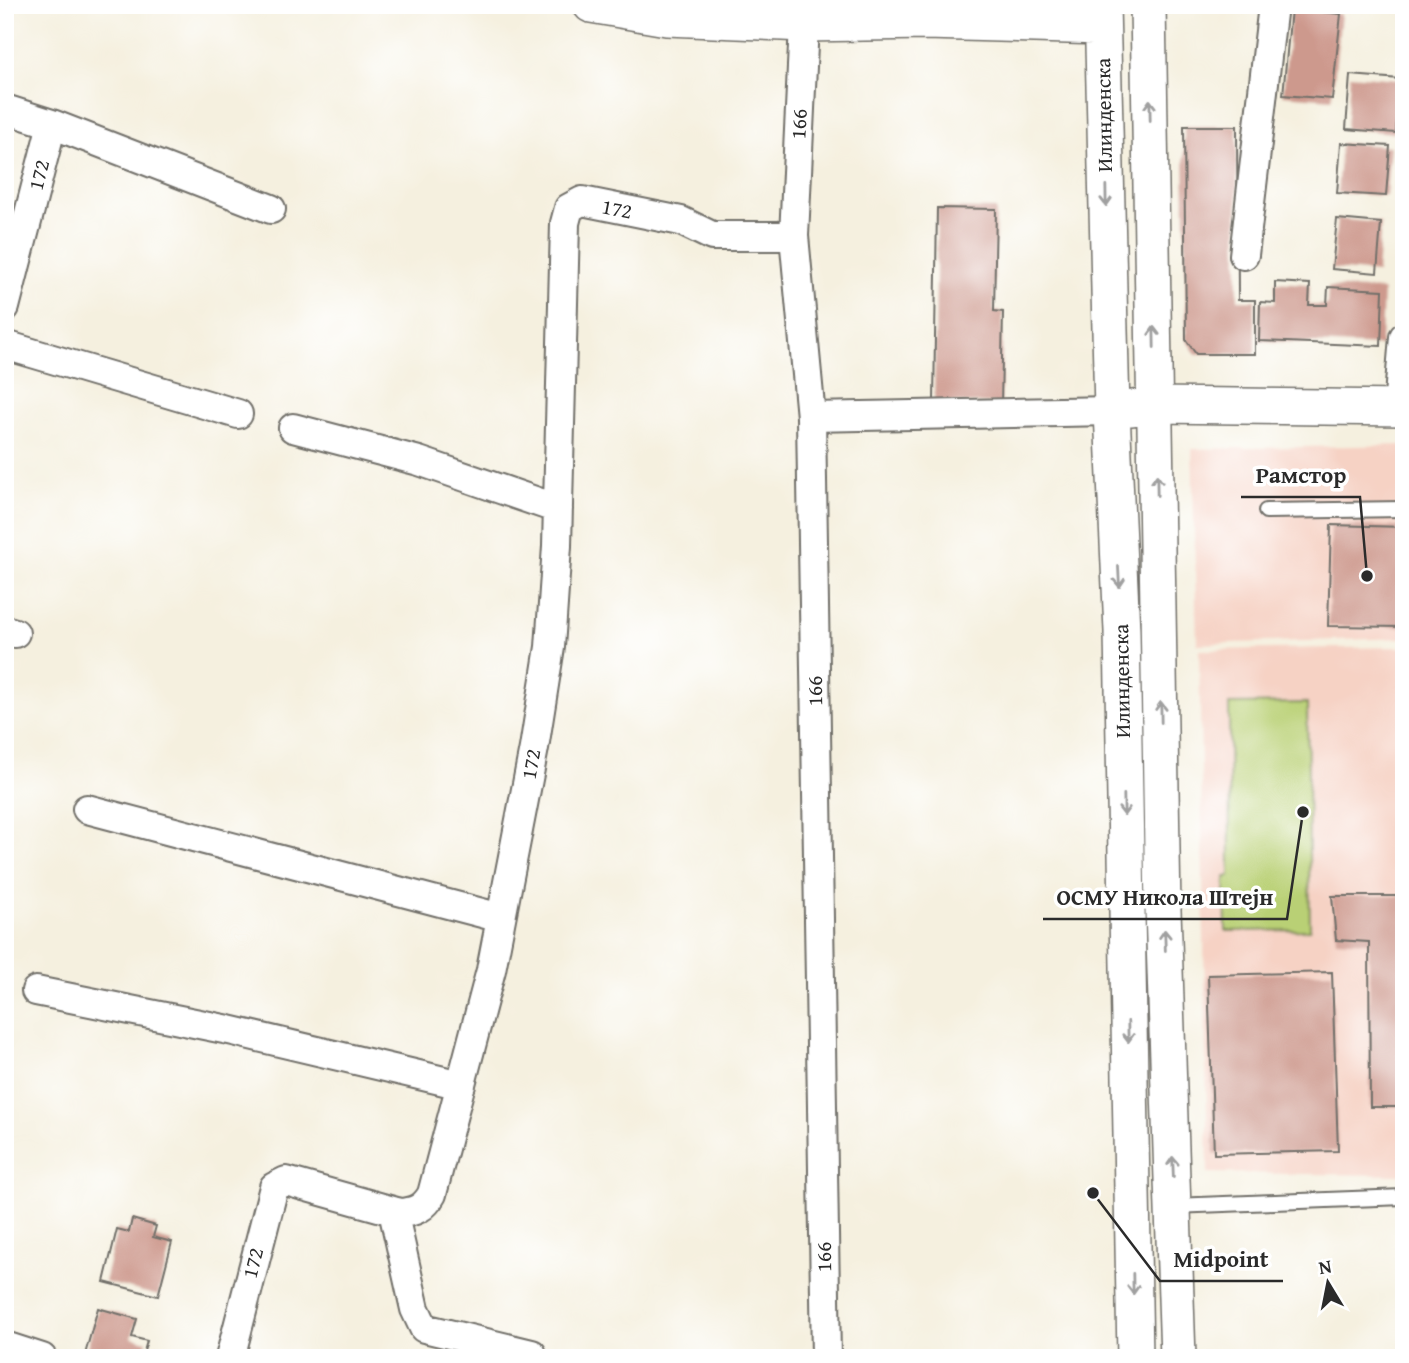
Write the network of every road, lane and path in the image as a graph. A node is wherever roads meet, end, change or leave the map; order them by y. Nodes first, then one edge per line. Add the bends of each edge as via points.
1 (591, 5) edge
2 (1148, 5) edge
3 (1273, 5) edge
4 (926, 13) edge
5 (1102, 16) edge
6 (804, 24) junction
7 (5, 108) edge
8 (52, 124) junction
9 (271, 209) dead end
10 (794, 236) junction
11 (1244, 255) dead end
12 (5, 307) edge
13 (1404, 337) edge
14 (5, 345) edge
15 (1156, 405) junction
16 (1401, 408) edge
17 (1112, 411) junction
18 (238, 414) dead end
19 (811, 417) junction
20 (293, 428) dead end
21 (558, 509) junction
22 (1404, 509) edge
23 (1266, 511) dead end
24 (87, 809) dead end
25 (501, 918) junction
26 (36, 991) dead end
27 (461, 1085) junction
28 (1404, 1198) edge
29 (1174, 1206) junction
30 (393, 1211) junction
31 (5, 1346) edge
32 (532, 1354) dead end
33 (42, 1358) edge
34 (230, 1358) edge
35 (826, 1358) edge
36 (1135, 1358) edge
37 (1178, 1358) edge

1 - 6 street via 667,18
15 -> 2 street, Илинденска
3 - 11 street
4 - 5 street
4 - 6 street
5 -> 17 street, Илинденска
6 - 10 street, 166
7 - 8 street
8 - 9 street
8 - 12 street, 172
10 - 19 street, 166
10 - 21 street, 172 via 712,236 681,221 582,201 569,208
13 - 16 street
14 - 18 street
15 - 16 street
15 - 17 street
29 -> 15 street, Илинденска via 1163,910
17 - 19 street
17 -> 36 street, Илинденска via 1122,631
19 - 35 street, 166
20 - 21 street via 419,461
21 - 25 street, 172 via 550,647
22 - 23 lane
24 - 25 street
25 - 27 street, 172
26 - 27 street via 229,1030
27 - 30 street, 172 via 432,1194 419,1209
28 - 29 lane
29 - 37 street, Илинденска
30 - 32 street via 415,1309 424,1328
30 - 34 street, 172 via 286,1181 274,1187
31 - 33 street

